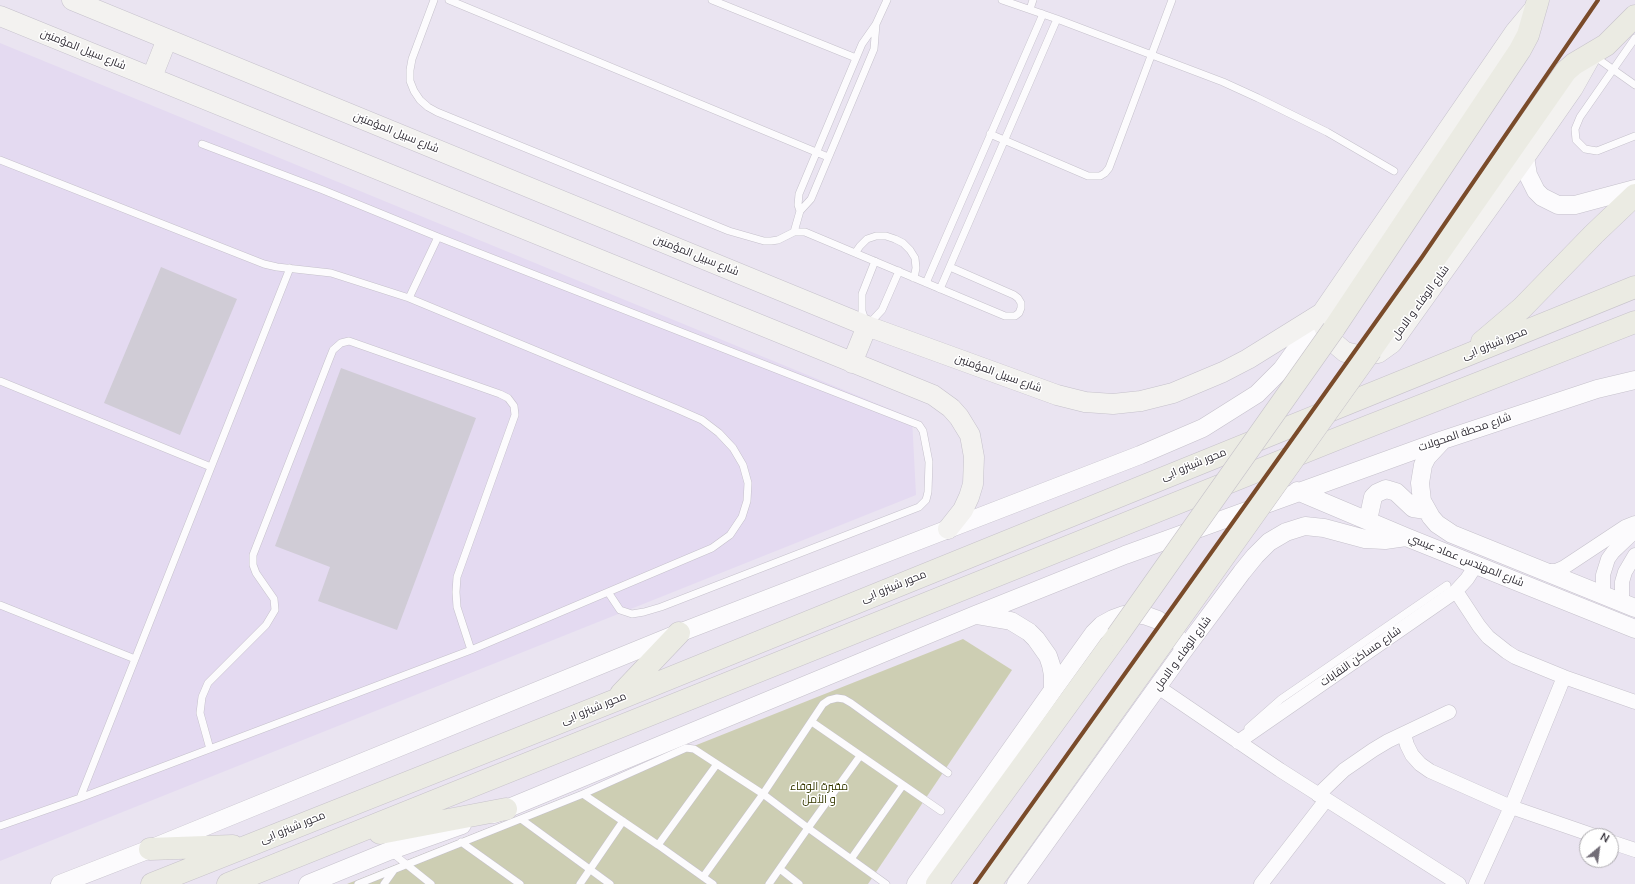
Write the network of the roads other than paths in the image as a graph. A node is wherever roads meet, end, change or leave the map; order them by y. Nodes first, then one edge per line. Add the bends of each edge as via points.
1 (72, 0) edge
2 (434, 0) edge
3 (449, 0) edge
4 (712, 0) edge
5 (887, 0) edge
6 (1002, 0) edge
7 (1033, 0) edge
8 (1172, 0) edge
9 (1017, 2) edge
10 (1537, 4) edge
11 (1030, 10) junction
12 (1043, 14) junction
13 (0, 16) edge
14 (1635, 16) edge
15 (1057, 19) junction
16 (876, 24) junction
17 (1635, 38) edge
18 (167, 39) junction
19 (1152, 54) junction
20 (1592, 54) junction
21 (856, 58) junction
22 (1613, 70) junction
23 (152, 77) junction
24 (1635, 85) edge
25 (990, 134) junction
26 (1635, 136) edge
27 (1005, 140) junction
28 (202, 144) dead end
29 (817, 152) junction
30 (828, 157) junction
31 (1525, 157) junction
32 (0, 160) edge
33 (1394, 171) dead end
34 (1635, 189) edge
35 (1635, 195) edge
36 (800, 211) junction
37 (794, 232) junction
38 (438, 236) junction
39 (855, 253) junction
40 (874, 261) junction
41 (950, 267) junction
42 (290, 268) junction
43 (899, 271) junction
44 (914, 278) junction
45 (926, 283) junction
46 (1635, 287) edge
47 (940, 289) junction
48 (409, 298) junction
49 (1327, 322) junction
50 (1635, 322) edge
51 (867, 326) junction
52 (1459, 358) junction
53 (852, 363) junction
54 (1635, 380) edge
55 (0, 381) edge
56 (1443, 440) junction
57 (211, 467) junction
58 (1298, 491) junction
59 (1426, 510) junction
60 (1368, 520) junction
61 (1635, 523) edge
62 (948, 529) junction
63 (1635, 531) edge
64 (1406, 537) junction
65 (1635, 555) edge
66 (1476, 565) junction
67 (1542, 571) junction
68 (1451, 588) junction
69 (608, 592) junction
70 (1603, 596) junction
71 (0, 605) edge
72 (1628, 605) edge
73 (975, 615) junction
74 (1635, 629) edge
75 (679, 633) junction
76 (471, 650) junction
77 (1181, 654) junction
78 (135, 659) junction
79 (1564, 677) junction
80 (1158, 688) junction
81 (1053, 690) junction
82 (616, 700) junction
83 (1635, 702) edge
84 (1281, 706) junction
85 (1449, 712) dead end
86 (812, 722) junction
87 (1247, 729) dead end
88 (1404, 734) junction
89 (1238, 742) junction
90 (210, 749) junction
91 (860, 756) junction
92 (717, 764) junction
93 (948, 773) dead end
94 (902, 785) junction
95 (583, 794) junction
96 (763, 794) junction
97 (80, 798) junction
98 (1322, 798) junction
99 (1511, 807) junction
100 (941, 811) dead end
101 (513, 814) junction
102 (623, 821) junction
103 (0, 826) edge
104 (808, 828) junction
105 (1579, 830) edge
106 (332, 842) junction
107 (461, 842) junction
108 (250, 845) junction
109 (658, 845) junction
110 (1619, 845) edge
111 (150, 849) junction
112 (1635, 850) edge
113 (389, 851) junction
114 (851, 859) junction
115 (406, 865) junction
116 (780, 869) junction
117 (394, 870) junction
118 (590, 870) junction
119 (703, 877) junction
120 (60, 884) edge
121 (152, 884) edge
122 (228, 884) edge
123 (308, 884) edge
124 (358, 884) edge
125 (384, 884) edge
126 (431, 884) edge
127 (520, 884) edge
128 (580, 884) edge
129 (610, 884) edge
130 (713, 884) edge
131 (769, 884) edge
132 (799, 884) edge
133 (886, 884) edge
134 (916, 884) edge
135 (937, 884) edge
136 (990, 884) edge
137 (1016, 884) edge
138 (1261, 884) edge
139 (1459, 884) edge
140 (1476, 884) edge

1 - 18 main road, شارع سبيل المؤمنين
2 - 37 lane via 410,70 414,91 428,107 730,231 764,241 778,240
3 - 29 lane
4 - 21 lane
5 - 16 lane
6 - 9 lane
7 - 11 lane
8 - 19 lane
9 - 11 lane
10 - 49 main road via 1528,35 1520,50
11 - 12 lane
12 - 15 lane
12 - 25 lane
13 - 23 main road, شارع سبيل المؤمنين
14 - 20 main road, شارع الوفاء و الامل via 1618,34
15 - 19 lane
15 - 27 lane
16 - 21 lane via 866,37
16 - 30 lane via 874,49
17 - 22 lane
18 - 23 main road
18 - 51 main road, شارع سبيل المؤمنين
19 - 27 lane via 1109,168 1100,176 1088,176
19 - 33 lane via 1265,101 1327,132
20 - 22 lane
20 - 31 main road, شارع الوفاء و الامل via 1577,82
20 - 136 main road, bridge via 1574,64 1559,79 1371,350
21 - 29 lane
22 - 24 lane
22 - 26 lane via 1580,117 1575,129 1576,140 1585,149 1598,151
23 - 53 main road, شارع سبيل المؤمنين
25 - 27 lane
25 - 45 lane
27 - 41 lane
28 - 38 lane
29 - 30 lane
29 - 36 lane via 799,194
30 - 36 lane via 811,199
31 - 34 street via 1528,175 1536,191 1558,205 1575,205
31 - 49 main road, شارع الوفاء و الامل via 1392,343 1373,354 1362,356 1345,352 1332,342 1324,327
32 - 42 lane via 264,264
35 - 52 main road via 1522,308
36 - 37 lane
37 - 39 lane via 805,232
38 - 48 lane
38 - 69 lane via 918,424 923,431 929,462 928,492 926,500 919,507 644,612 632,614 620,610
39 - 40 lane
39 - 44 lane via 867,239 886,236 895,239 907,246 915,258
40 - 43 lane
40 - 51 lane via 862,294 862,311
41 - 47 lane
41 - 47 lane via 1014,295 1021,303 1019,313 1015,316 1005,316
42 - 48 lane via 332,273
42 - 57 lane
43 - 44 lane
43 - 51 lane via 882,310
44 - 45 lane
45 - 47 lane
46 - 52 main road, محور شينزو ابى
48 - 69 lane via 702,420 733,448 743,465 748,483 747,501 742,517 730,535 712,548
49 - 51 main road, شارع سبيل المؤمنين via 1173,393 1141,401 1113,404 1085,402 1057,395
49 - 62 street via 1257,394 1203,428
49 - 135 main road, bridge via 1117,636
50 - 106 main road
51 - 53 main road
52 - 82 main road, محور شينزو ابى
53 - 62 main road, شارع سبيل المؤمنين via 933,394 951,408 965,426 970,435 974,457 973,484 964,510
54 - 56 street, شارع محطة المحولات
55 - 57 lane
56 - 58 street, شارع محطة المحولات
56 - 59 street, شارع المهندس عماد عيسي via 1427,457 1421,474 1420,492
57 - 78 lane
58 - 60 street, شارع المهندس عماد عيسي
58 - 73 street, شارع محطة المحولات via 1125,555
59 - 60 street via 1412,508 1396,492 1386,489 1373,497
59 - 67 street, شارع المهندس عماد عيسي via 1444,530
60 - 64 street, شارع المهندس عماد عيسي
61 - 67 street via 1563,568
62 - 75 street
63 - 70 street via 1608,559 1603,575
64 - 66 street, شارع المهندس عماد عيسي
64 - 77 street, شارع الوفاء و الامل via 1365,539 1324,528 1305,526 1286,532 1269,542 1255,556
65 - 72 street via 1623,577 1621,592
66 - 68 street, شارع مساكن النقابات via 1467,579
66 - 74 street, شارع المهندس عماد عيسي
67 - 70 street, شارع المهندس عماد عيسي
68 - 79 street via 1479,626 1499,646 1515,657
68 - 84 street, شارع مساكن النقابات
69 - 76 lane
70 - 72 street, شارع المهندس عماد عيسي
71 - 78 lane
73 - 81 street via 1011,622 1029,632 1048,656
73 - 101 street, شارع محطة المحولات
75 - 82 main road
75 - 111 street
76 - 90 lane
76 - 90 lane via 457,607 457,577 515,415 514,406 508,398 500,394 349,341 341,343 333,350 253,555 256,573 274,599 275,610 266,626 208,683 202,697 200,713
77 - 80 street, شارع الوفاء و الامل
77 - 81 street via 1176,635 1158,620 1141,615 1124,615 1108,622 1094,633
78 - 97 lane
79 - 83 street
79 - 99 street
80 - 89 street
80 - 137 street, شارع الوفاء و الامل
81 - 134 street
82 - 108 main road, محور شينزو ابى
84 - 87 lane
84 - 89 street, شارع مساكن النقابات
85 - 88 street
86 - 91 lane
86 - 93 lane via 823,704 837,698 844,699
86 - 96 lane
88 - 98 street via 1388,741 1344,770
88 - 99 street via 1412,755 1430,771
89 - 98 street
90 - 97 lane
91 - 94 lane
91 - 104 lane
92 - 95 lane via 694,749 686,748
92 - 96 lane
92 - 109 lane
94 - 100 lane
94 - 114 lane
95 - 101 lane
95 - 102 lane
96 - 104 lane
96 - 119 lane
97 - 103 lane
98 - 138 street
98 - 139 street
99 - 105 street
99 - 140 street
101 - 106 main road
101 - 107 lane
101 - 113 street, شارع محطة المحولات
101 - 118 lane
102 - 109 lane
102 - 118 lane
104 - 114 lane
104 - 116 lane
106 - 122 main road
107 - 115 lane
107 - 127 lane
108 - 111 main road
108 - 121 main road, محور شينزو ابى
109 - 119 lane
110 - 112 street
111 - 120 street
113 - 115 lane
113 - 123 street, شارع محطة المحولات
114 - 133 lane
115 - 117 lane
115 - 126 lane
116 - 131 lane
116 - 132 lane
117 - 124 lane
117 - 125 lane
118 - 128 lane
118 - 129 lane
119 - 130 lane

